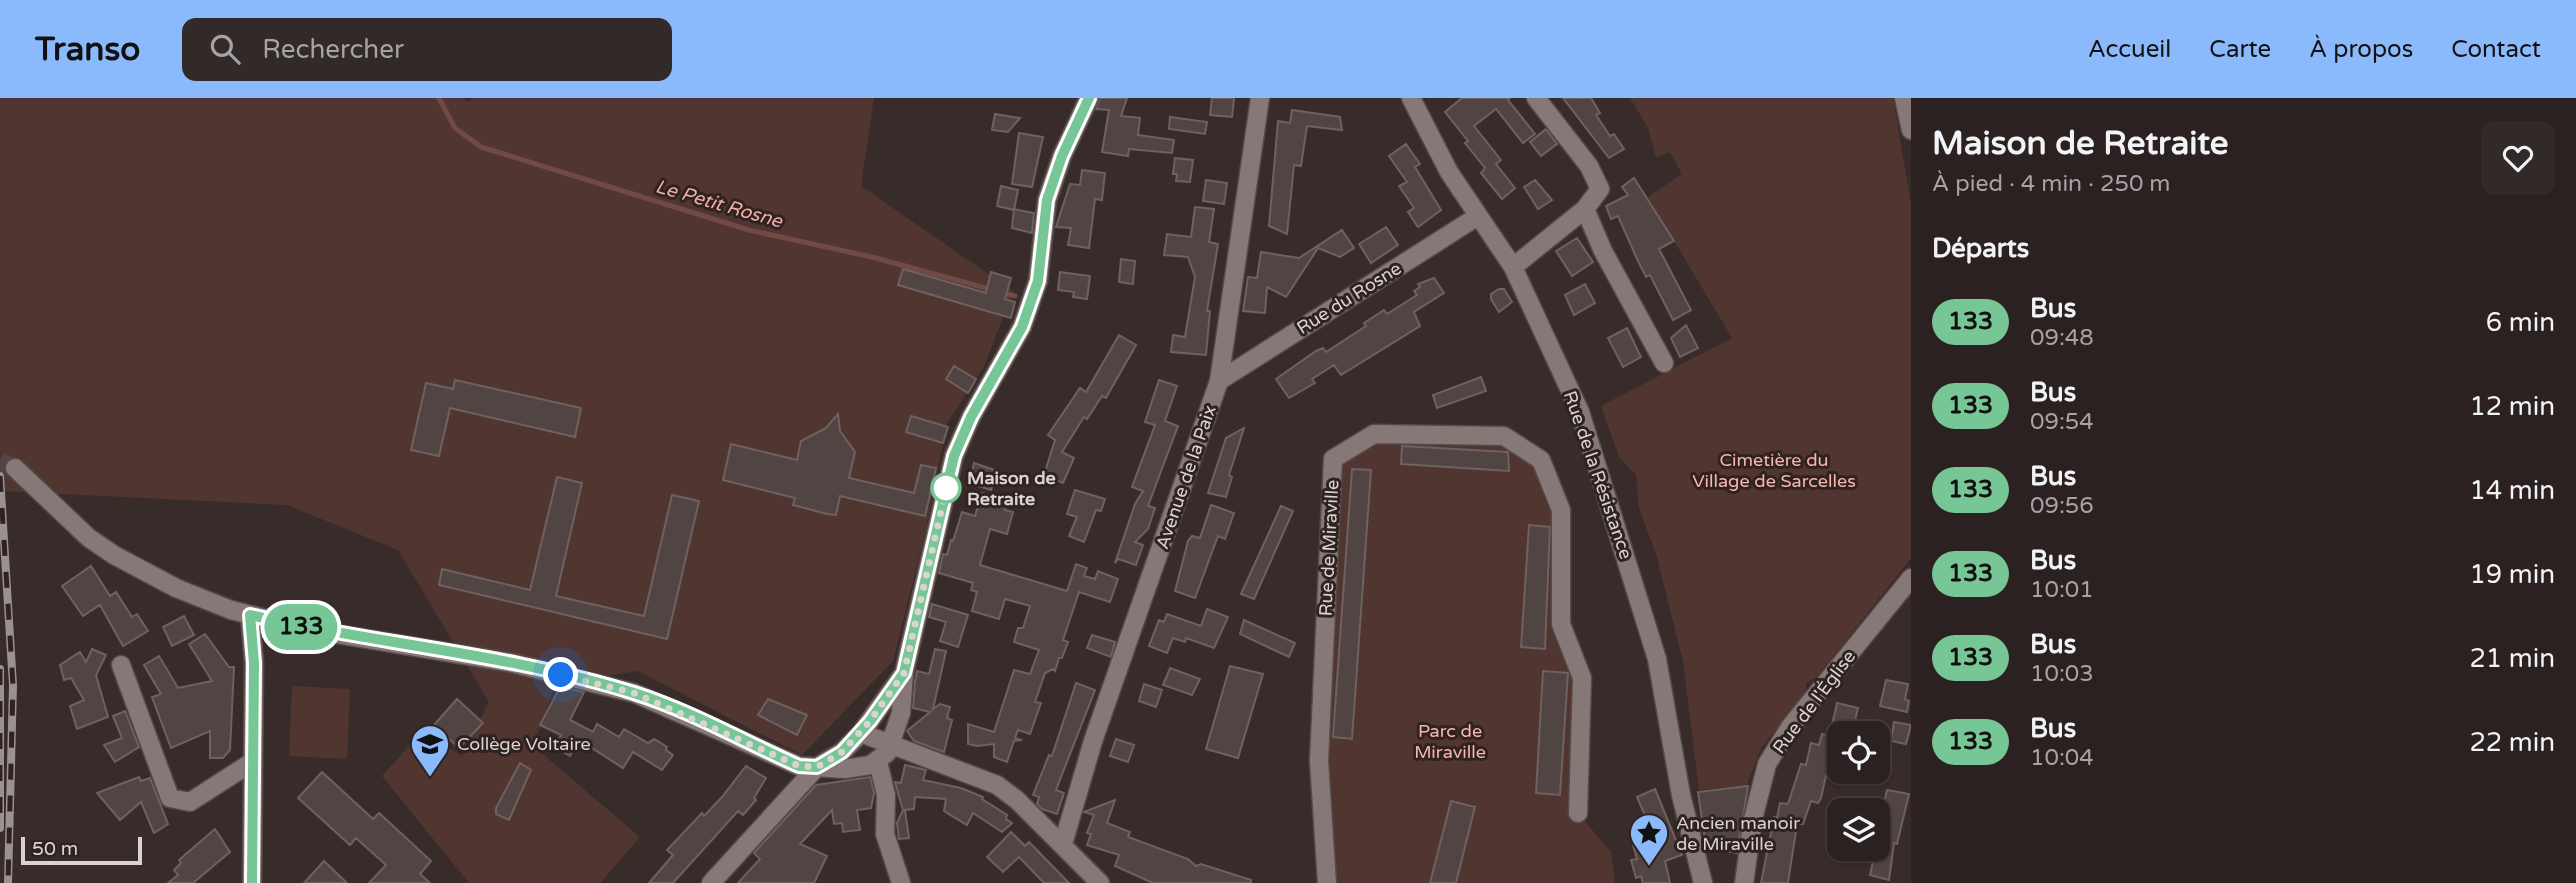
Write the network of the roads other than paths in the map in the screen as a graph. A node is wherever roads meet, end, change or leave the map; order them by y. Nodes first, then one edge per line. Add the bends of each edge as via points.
1 (1089, 98) edge
2 (1260, 98) edge
3 (1411, 98) edge
4 (1536, 98) edge
5 (1904, 98) edge
6 (1911, 130) edge
7 (1585, 209) junction
8 (1478, 216) junction
9 (1513, 267) junction
10 (1664, 363) dead end
11 (1219, 381) junction
12 (15, 468) tunnel mouth
13 (1911, 578) edge
14 (250, 615) junction
15 (121, 665) dead end
16 (904, 673) junction
17 (861, 733) junction
18 (891, 744) junction
19 (842, 752) junction
20 (252, 762) junction
21 (878, 762) junction
22 (817, 767) junction
23 (858, 767) junction
24 (1578, 813) dead end
25 (1063, 844) junction
26 (252, 883) edge
27 (711, 883) edge
28 (901, 883) edge
29 (1100, 883) edge
30 (1327, 883) edge
31 (1703, 883) edge
32 (1744, 883) edge

1 - 16 street via 1047,200 1038,281 1016,341 971,417 954,456
2 - 11 street, Avenue de la Paix
3 - 8 street, Rue de la Résistance
4 - 7 street via 1589,166 1600,189
5 - 6 street
7 - 9 street
7 - 10 street
8 - 9 street, Rue de la Résistance
8 - 11 street, Rue du Rosne
9 - 31 street, Rue de la Résistance via 1580,412 1607,493 1657,659 1681,795
11 - 25 street, Avenue de la Paix via 1093,741
12 - 14 street via 89,538 114,555 176,589
13 - 32 street, Rue de l'Église via 1790,727 1767,764
14 - 20 street
14 - 22 street via 512,663 634,693 799,766
15 - 20 street via 170,798 190,802
16 - 17 street
16 - 18 street via 901,713
17 - 18 street
17 - 19 street
18 - 21 street
18 - 25 street via 997,785
19 - 22 street
19 - 23 street
20 - 26 street
21 - 23 street
21 - 28 street via 886,795 885,834
22 - 23 street
22 - 27 street
24 - 30 street, Rue de Miraville via 1582,678 1560,624 1560,510 1541,460 1504,436 1374,434 1333,459 1318,761
25 - 29 street

